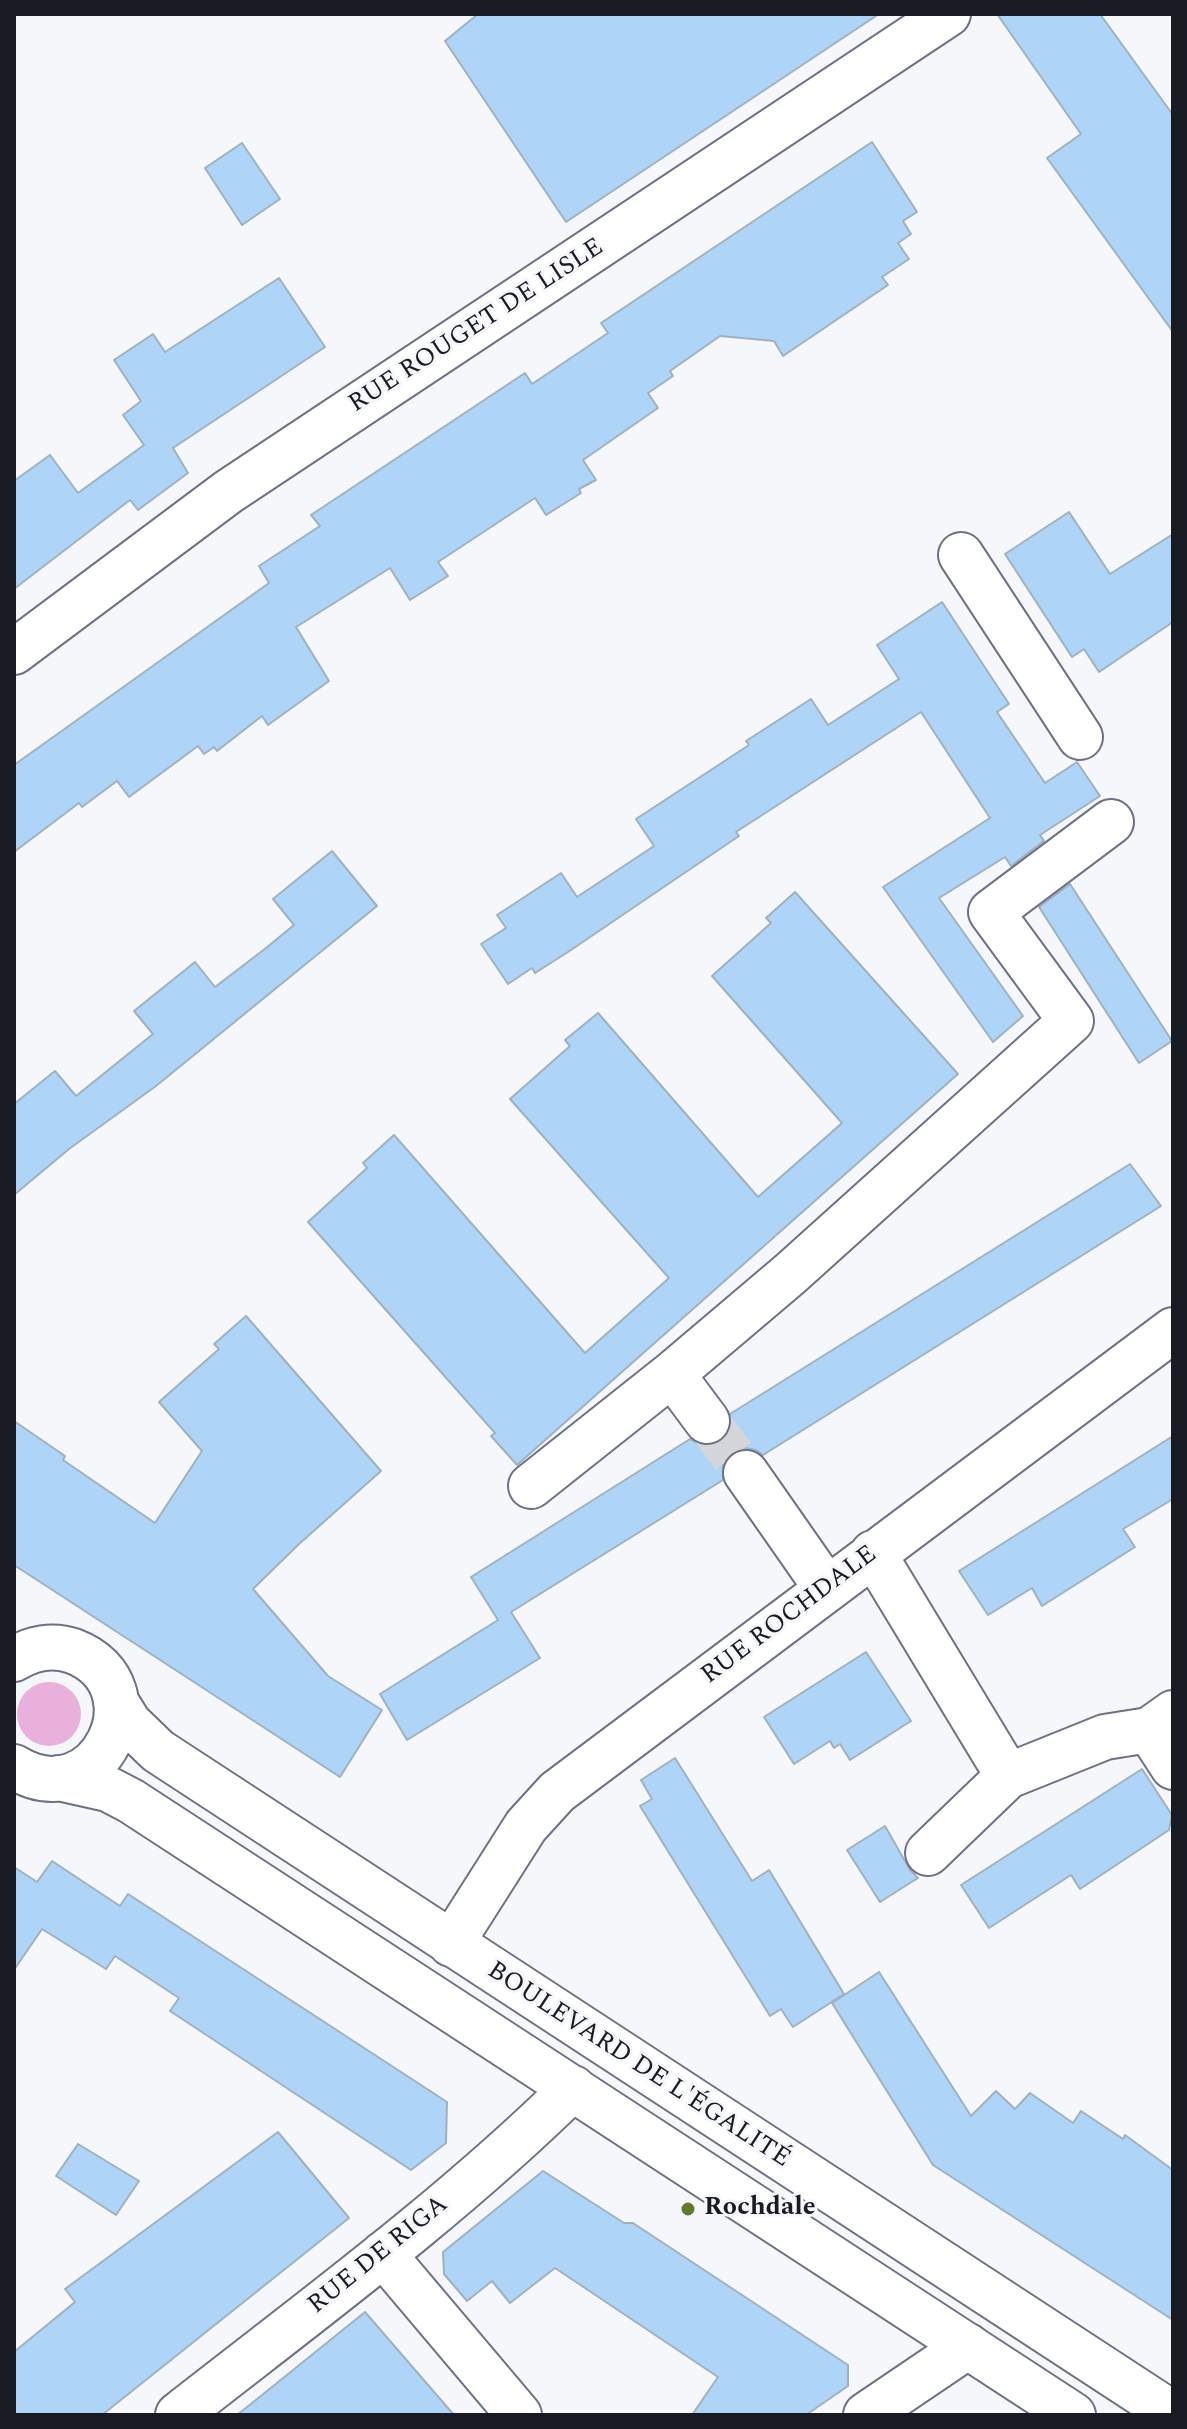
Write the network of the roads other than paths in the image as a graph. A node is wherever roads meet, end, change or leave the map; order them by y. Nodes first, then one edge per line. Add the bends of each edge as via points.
1 (948, 14) edge
2 (961, 555) dead end
3 (14, 652) edge
4 (1080, 737) dead end
5 (1111, 822) dead end
6 (1173, 1330) edge
7 (672, 1374) junction
8 (707, 1421) tunnel mouth
9 (746, 1473) tunnel mouth
10 (531, 1486) dead end
11 (873, 1553) junction
12 (827, 1589) junction
13 (25, 1650) edge
14 (116, 1702) junction
15 (1161, 1721) edge
16 (14, 1767) edge
17 (1173, 1767) edge
18 (1008, 1776) junction
19 (59, 1778) junction
20 (928, 1853) dead end
21 (451, 1944) junction
22 (573, 2088) junction
23 (383, 2254) junction
24 (968, 2346) junction
25 (1173, 2414) edge
26 (178, 2415) edge
27 (519, 2415) edge
28 (866, 2415) edge
29 (1073, 2415) edge

1 - 3 street, RUE ROUGET DE LISLE via 228,492
2 - 4 street
5 - 7 street via 991,912 1071,1021
6 - 11 street, RUE ROCHDALE
7 - 8 street
7 - 10 street
9 - 12 street
11 - 12 street, RUE ROCHDALE
11 - 18 street
12 - 21 street, RUE ROCHDALE via 557,1792 526,1826
13 - 14 street, BOULEVARD DE L'ÉGALITÉ via 69,1649 96,1665
14 - 19 street via 112,1737 100,1757 81,1772
14 - 21 street, BOULEVARD DE L'ÉGALITÉ via 158,1751
15 - 17 street
15 - 18 street
16 - 19 street, BOULEVARD DE L'ÉGALITÉ
18 - 20 street
19 - 22 street, BOULEVARD DE L'ÉGALITÉ via 98,1786 131,1801
21 - 25 street, BOULEVARD DE L'ÉGALITÉ
22 - 23 street, RUE DE RIGA
22 - 24 street, BOULEVARD DE L'ÉGALITÉ
23 - 26 street, RUE DE RIGA
23 - 27 street
24 - 28 street
24 - 29 street, BOULEVARD DE L'ÉGALITÉ

